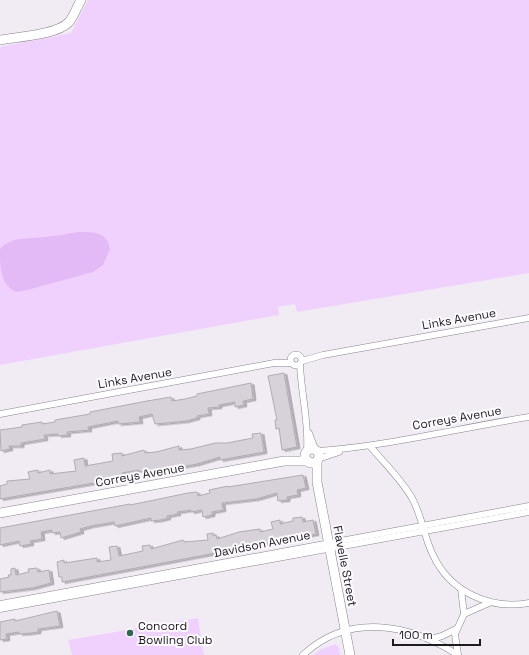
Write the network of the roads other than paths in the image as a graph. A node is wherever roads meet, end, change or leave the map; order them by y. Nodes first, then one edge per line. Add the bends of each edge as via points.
1 (81, 0) edge
2 (0, 40) edge
3 (529, 318) edge
4 (296, 361) junction
5 (0, 414) edge
6 (529, 417) edge
7 (370, 446) junction
8 (312, 456) junction
9 (529, 506) edge
10 (529, 512) edge
11 (0, 513) edge
12 (423, 528) junction
13 (329, 546) junction
14 (461, 589) junction
15 (489, 603) junction
16 (529, 603) edge
17 (0, 604) edge
18 (0, 609) edge
19 (464, 614) junction
20 (456, 629) junction
21 (345, 631) junction
22 (431, 639) junction
23 (303, 655) edge
24 (350, 655) edge
25 (458, 655) edge

1 - 2 street via 68,22 62,27
3 - 4 street, Links Avenue
4 - 5 street, Links Avenue
4 - 8 street, Flavelle Street
6 - 7 street, Correys Avenue
7 - 8 street, Correys Avenue
7 - 12 street via 406,487 417,508
8 - 11 street, Correys Avenue
8 - 13 street, Flavelle Street
9 - 12 street, Davidson Avenue
10 - 12 street, Davidson Avenue
12 - 13 street, Davidson Avenue
12 - 14 street via 439,566
13 - 17 street, Davidson Avenue
13 - 18 street, Davidson Avenue
13 - 21 street, Flavelle Street
14 - 15 street
14 - 19 street
15 - 16 street
15 - 19 street
19 - 20 street
20 - 22 street
20 - 25 street
21 - 22 street via 391,628
21 - 23 street via 321,641
21 - 24 street, Flavelle Street
22 - 25 street

